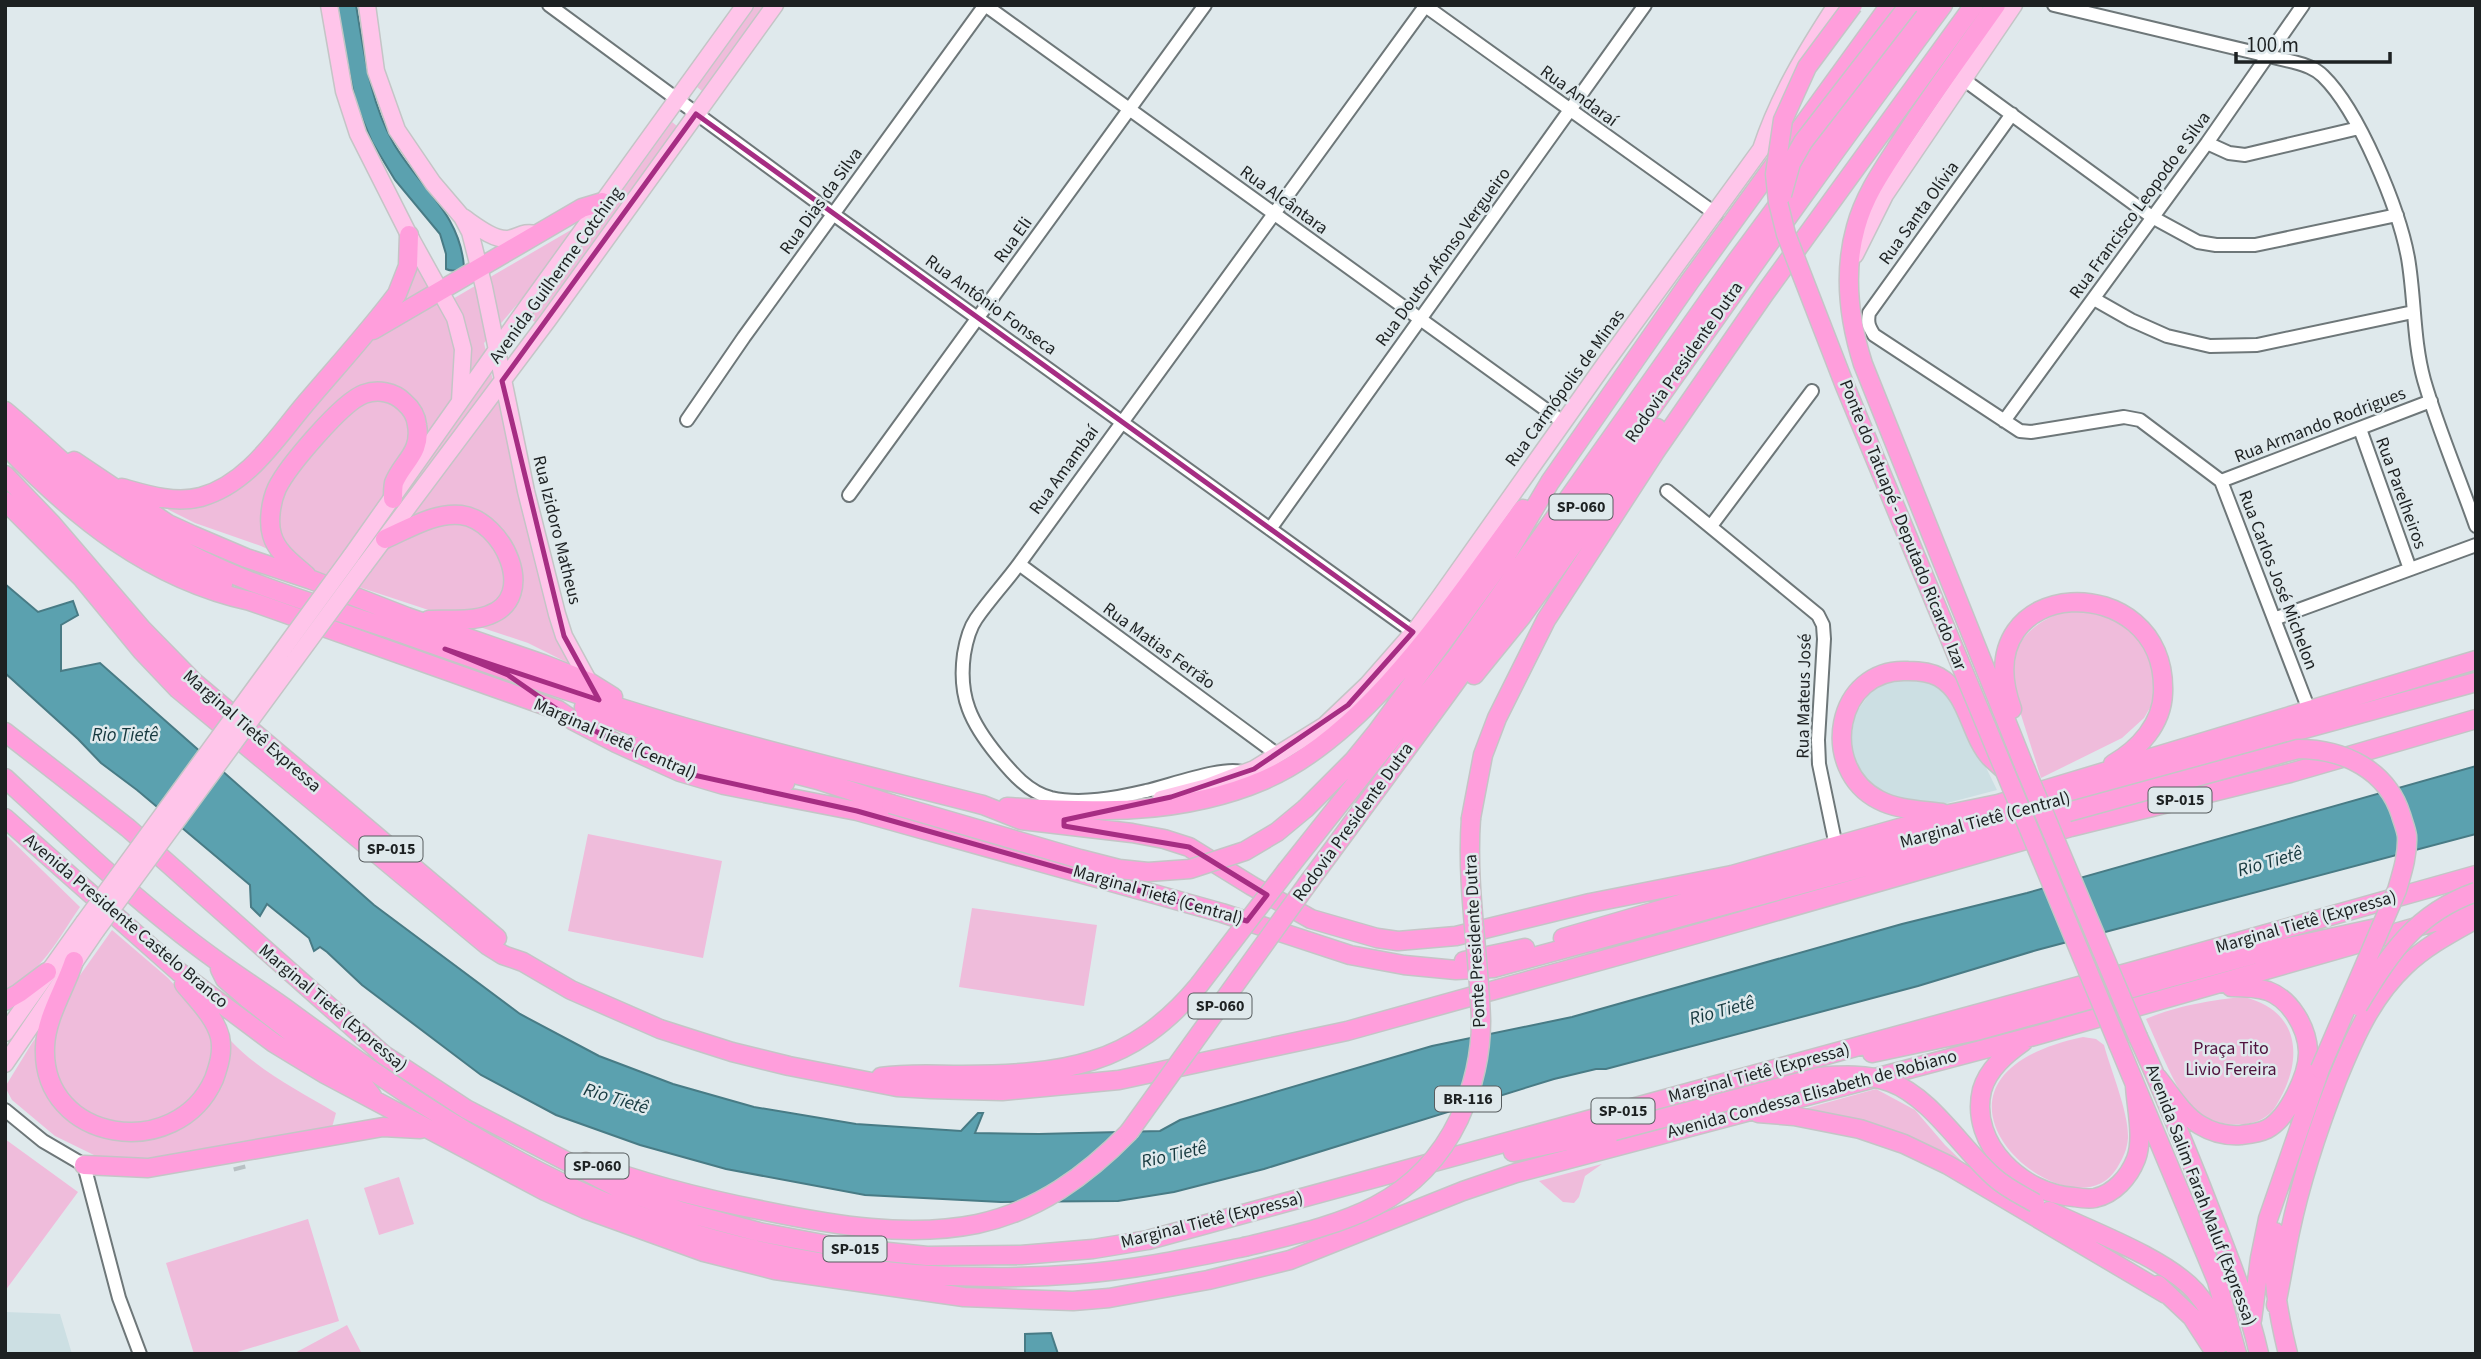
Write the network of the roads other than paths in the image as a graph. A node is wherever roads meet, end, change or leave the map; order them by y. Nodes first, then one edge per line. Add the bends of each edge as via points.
1 (329, 5) edge
2 (367, 5) edge
3 (549, 5) edge
4 (745, 5) edge
5 (775, 5) edge
6 (985, 5) edge
7 (1205, 5) edge
8 (1646, 5) edge
9 (1836, 5) edge
10 (1853, 5) edge
11 (1890, 5) edge
12 (1909, 5) edge
13 (1926, 5) edge
14 (1943, 5) edge
15 (1974, 5) edge
16 (1996, 5) edge
17 (2014, 5) edge
18 (2054, 5) edge
19 (1425, 6) edge
20 (2301, 6) edge
21 (2268, 56) junction
22 (1963, 79) junction
23 (677, 99) junction
24 (1130, 110) junction
25 (1569, 110) junction
26 (696, 114) junction
27 (2012, 114) junction
28 (2359, 128) junction
29 (2207, 143) junction
30 (603, 202) junction
31 (1781, 210) junction
32 (833, 214) junction
33 (1275, 214) junction
34 (1716, 214) junction
35 (2398, 215) junction
36 (462, 217) junction
37 (2152, 217) junction
38 (1812, 228) junction
39 (537, 234) junction
40 (409, 235) junction
41 (479, 268) junction
42 (1849, 271) junction
43 (441, 291) junction
44 (2094, 299) junction
45 (2413, 312) junction
46 (978, 317) junction
47 (1420, 319) junction
48 (1874, 335) joint
49 (364, 336) junction
50 (496, 351) junction
51 (502, 381) junction
52 (1812, 391) dead end
53 (2431, 401) junction
54 (459, 403) junction
55 (5, 411) edge
56 (687, 419) dead end
57 (2004, 421) junction
58 (1123, 422) junction
59 (1563, 422) junction
60 (5, 427) edge
61 (2360, 429) junction
62 (45, 444) junction
63 (5, 445) edge
64 (5, 467) edge
65 (11, 480) edge
66 (2221, 481) junction
67 (1550, 482) junction
68 (109, 484) junction
69 (1667, 491) dead end
70 (849, 495) dead end
71 (393, 499) junction
72 (5, 500) edge
73 (1711, 526) junction
74 (2476, 526) edge
75 (1270, 529) junction
76 (385, 539) junction
77 (2476, 545) edge
78 (358, 561) junction
79 (1019, 564) junction
80 (2410, 569) junction
81 (312, 580) junction
82 (250, 601) junction
83 (2274, 619) junction
84 (418, 621) junction
85 (1413, 632) junction
86 (446, 649) junction
87 (2476, 660) edge
88 (589, 682) junction
89 (2476, 682) edge
90 (558, 710) junction
91 (2309, 710) junction
92 (640, 713) junction
93 (2476, 719) edge
94 (5, 732) edge
95 (1278, 755) junction
96 (2023, 764) junction
97 (2002, 768) junction
98 (1244, 773) junction
99 (2096, 774) junction
100 (1388, 777) junction
101 (5, 778) edge
102 (884, 803) junction
103 (983, 805) junction
104 (1107, 811) junction
105 (1949, 814) junction
106 (1471, 818) joint
107 (7, 821) edge
108 (1836, 846) junction
109 (2476, 875) edge
110 (1766, 879) junction
111 (2456, 880) junction
112 (2476, 892) edge
113 (2476, 910) edge
114 (1535, 916) junction
115 (2445, 919) junction
116 (2476, 919) edge
117 (90, 927) junction
118 (2252, 955) junction
119 (216, 960) junction
120 (74, 961) junction
121 (523, 962) junction
122 (1493, 962) junction
123 (47, 972) junction
124 (179, 972) junction
125 (2210, 987) junction
126 (5, 1001) edge
127 (5, 1033) edge
128 (2034, 1036) junction
129 (2138, 1037) joint
130 (1809, 1060) junction
131 (5, 1064) edge
132 (2320, 1069) junction
133 (2157, 1077) junction
134 (860, 1080) junction
135 (2135, 1085) junction
136 (377, 1103) junction
137 (5, 1110) edge
138 (1744, 1112) junction
139 (428, 1129) junction
140 (542, 1151) junction
141 (1478, 1151) junction
142 (85, 1165) junction
143 (2282, 1176) junction
144 (2042, 1207) junction
145 (1181, 1231) junction
146 (1188, 1258) junction
147 (886, 1271) junction
148 (918, 1292) junction
149 (2166, 1294) junction
150 (2276, 1306) junction
151 (2252, 1323) junction
152 (141, 1354) edge
153 (2216, 1354) edge
154 (2231, 1354) edge
155 (2237, 1354) edge
156 (2259, 1354) edge
157 (2287, 1354) edge

1 - 40 main road via 344,91 358,134
2 - 36 main road via 376,71 397,130
3 - 23 street, Rua Antônio Fonseca
4 - 23 main road, Avenida Guilherme Cotching
5 - 26 main road, Avenida Guilherme Cotching
6 - 24 street, Rua Alcântara
6 - 32 street, Rua Dias da Silva
7 - 24 street, Rua Eli
8 - 25 street, Rua Doutor Afonso Vergueiro
9 - 34 main road, Rua Carmópolis de Minas via 1791,78 1761,149
10 - 31 highway, Ponte do Tatuapé - Deputado Ricardo Izar, bridge via 1807,67 1783,120 1775,174
11 - 67 highway, SP-060
12 - 31 highway, bridge via 1803,142 1783,186
13 - 134 highway, Rodovia Presidente Dutra / SP-060, bridge via 1751,241 1457,656 1183,1004 1128,1047 1090,1063 1000,1074
14 - 100 highway, Rodovia Presidente Dutra / SP-060
15 - 38 highway, Rodovia Presidente Dutra
16 - 42 highway, Ponte do Tatuapé - Deputado Ricardo Izar via 1875,182 1855,230
17 - 22 main road
18 - 21 street
19 - 25 street, Rua Andaraí
19 - 33 street, Rua Amambaí
20 - 21 street, Rua Francisco Leopodo e Silva
21 - 28 street via 2310,67 2323,76
21 - 29 street, Rua Francisco Leopodo e Silva
22 - 27 street
22 - 42 main road via 1885,195
23 - 26 street, Rua Antônio Fonseca
23 - 30 main road, Avenida Guilherme Cotching
24 - 33 street, Rua Alcântara
24 - 46 street, Rua Eli
25 - 34 street, Rua Andaraí
25 - 47 street, Rua Doutor Afonso Vergueiro
26 - 32 street, Rua Antônio Fonseca
26 - 51 main road, Avenida Guilherme Cotching
27 - 37 street
27 - 48 street, Rua Santa Olívia via 1869,313 1867,321
28 - 29 street via 2245,155
28 - 35 street
29 - 37 street, Rua Francisco Leopodo e Silva
30 - 39 highway via 582,208
30 - 50 main road, Avenida Guilherme Cotching
31 - 97 highway, Ponte do Tatuapé - Deputado Ricardo Izar, bridge via 1786,234 1845,386
32 - 46 street, Rua Antônio Fonseca
32 - 56 street, Rua Dias da Silva
33 - 47 street, Rua Alcântara
33 - 58 street, Rua Amambaí
34 - 59 main road, Rua Carmópolis de Minas
35 - 37 street via 2255,246 2198,242
35 - 45 street
36 - 39 main road via 503,239 526,232
36 - 41 main road, Rua Izidoro Matheus
37 - 44 street, Rua Francisco Leopodo e Silva
38 - 100 highway via 1773,270 1721,339 1522,616
38 - 106 highway, Rodovia Presidente Dutra / BR-116 via 1655,452 1546,620 1493,730
39 - 41 highway
40 - 43 main road
40 - 49 highway via 402,284
41 - 43 highway
41 - 50 main road, Rua Izidoro Matheus
42 - 96 highway, Ponte do Tatuapé - Deputado Ricardo Izar via 1850,313 1863,364
43 - 49 highway
43 - 54 main road via 455,318 463,349
44 - 45 street via 2167,336 2210,346 2257,345
44 - 57 street, Rua Francisco Leopodo e Silva
45 - 53 street via 2418,355
46 - 58 street, Rua Antônio Fonseca
46 - 70 street, Rua Eli
47 - 59 street, Rua Alcântara
47 - 75 street, Rua Doutor Afonso Vergueiro
48 - 57 street, Rua Carlos José Michelon
49 - 68 highway via 266,453 216,492 179,500
50 - 51 main road, Rua Izidoro Matheus
50 - 54 main road, Avenida Guilherme Cotching
51 - 76 main road, Avenida Guilherme Cotching
51 - 88 main road, Rua Izidoro Matheus via 557,614
52 - 73 street
53 - 61 street, Rua Armando Rodrigues
53 - 74 street
54 - 71 main road, Avenida Guilherme Cotching
55 - 62 highway
57 - 66 street, Rua Carlos José Michelon via 2031,432 2124,417 2140,419
58 - 75 street, Rua Antônio Fonseca
58 - 79 street, Rua Amambaí
59 - 85 main road, Rua Carmópolis de Minas
60 - 82 highway via 103,517
61 - 66 street, Rua Armando Rodrigues
61 - 80 street, Rua Parelheiros
62 - 68 highway
62 - 86 highway via 131,520 199,559
63 - 82 highway, Marginal Tietê (Central) via 67,506 127,550 197,587
64 - 65 highway, Marginal Tietê Expressa
65 - 121 highway, Marginal Tietê Expressa / SP-015 via 194,682
66 - 83 street, Rua Carlos José Michelon
67 - 102 highway, bridge via 1506,556 1354,760 1306,808 1245,852 1190,869 1119,869
67 - 104 highway via 1531,498 1420,645 1338,735 1244,787 1186,803
68 - 81 highway via 168,524
69 - 73 street, Rua Mateus José
71 - 78 main road, Avenida Guilherme Cotching
71 - 81 highway via 394,483 416,446 417,421 401,399 377,391 363,394 348,403 290,467 276,490 270,524 275,542
72 - 121 highway, SP-015 via 82,578 178,689 466,929 503,955
73 - 108 street, Rua Mateus José via 1810,606 1823,625 1819,764
75 - 85 street, Rua Antônio Fonseca
76 - 78 main road, Avenida Guilherme Cotching
76 - 84 highway via 428,520 461,515 481,522 506,552 513,586 501,608 472,618
77 - 80 street
78 - 117 main road, bridge
79 - 95 street, Rua Matias Ferrão
79 - 98 street, Rua Amambaí via 974,621 962,669 964,697 972,718 1018,778 1050,798 1072,801 1146,791 1229,770
80 - 83 street
81 - 84 highway
82 - 90 highway, Marginal Tietê (Central)
83 - 91 street, Rua Carlos José Michelon
84 - 88 highway
85 - 95 main road, Rua Carmópolis de Minas via 1348,705
86 - 92 highway
86 - 102 highway via 643,730
87 - 91 highway
88 - 92 highway
89 - 110 highway, Marginal Tietê (Central)
90 - 102 highway via 708,766
90 - 122 highway, Marginal Tietê (Central) via 680,772 857,811 1222,913 1350,955 1456,970
91 - 99 highway
92 - 103 highway
93 - 134 highway, SP-015 via 2290,773 2071,827 1347,1031 1119,1080 1002,1091 897,1087
94 - 140 highway, Marginal Tietê (Expressa) / SP-015 via 128,828 384,1055 466,1109
95 - 98 main road, Rua Amambaí
96 - 99 highway via 2025,743 2006,691 2003,669 2007,649 2015,632 2042,608 2078,602 2121,613 2138,623 2158,656 2164,681 2152,730 2129,753
96 - 129 highway, Ponte do Tatuapé - Deputado Ricardo Izar, bridge
97 - 105 highway via 1989,756 1955,690 1938,676 1899,670 1862,687 1851,700 1841,737 1851,774 1878,799 1895,806
97 - 135 highway, Ponte do Tatuapé - Deputado Ricardo Izar, bridge
98 - 104 main road, Rua Amambaí via 1171,797
99 - 105 highway
100 - 140 highway, Rodovia Presidente Dutra / SP-060, bridge via 1129,1132 1103,1159 1056,1194 1017,1212 941,1229 836,1224 652,1185 562,1152
101 - 119 highway
103 - 104 highway
103 - 114 highway via 1021,820 1132,833 1189,847 1311,919 1377,938 1398,941 1456,936
105 - 108 highway
106 - 146 highway, Ponte Presidente Dutra / BR-116, bridge via 1469,877 1481,1022 1479,1056 1471,1093 1438,1155 1419,1178 1373,1208 1339,1222
107 - 124 highway, Avenida Presidente Castelo Branco
108 - 114 highway via 1742,873
109 - 111 highway, Marginal Tietê (Expressa) / SP-015
110 - 114 highway via 1548,919
110 - 122 highway, Marginal Tietê (Central)
111 - 118 highway, Marginal Tietê (Expressa) / SP-015 via 2440,892 2270,944
111 - 130 highway, Marginal Tietê (Expressa) / SP-015
112 - 132 highway, bridge via 2440,908 2403,939 2379,969
113 - 115 highway, Avenida Condessa Elisabeth de Robiano
115 - 118 highway via 2434,917
115 - 125 highway, Avenida Condessa Elisabeth de Robiano
116 - 150 highway via 2423,950 2384,988 2367,1014 2316,1139 2292,1223
117 - 120 main road
117 - 123 main road
118 - 130 highway, SP-015 via 1976,1031 1874,1053
119 - 136 highway via 225,979 293,1034 358,1078
119 - 147 highway via 396,1088 513,1158 574,1188 636,1214 728,1242
120 - 124 highway via 48,1030 46,1063 52,1086 62,1100 80,1117 115,1132 154,1130 184,1116 205,1094 219,1067 218,1031
120 - 131 main road
121 - 134 highway, SP-015 via 583,996 660,1029 732,1052
122 - 132 highway, Marginal Tietê (Central), bridge via 2298,749 2320,749 2359,763 2380,778 2396,800 2407,834 2398,890
123 - 126 highway
123 - 127 main road
124 - 136 highway, Avenida Presidente Castelo Branco via 274,1043
125 - 128 highway, Avenida Condessa Elisabeth de Robiano
125 - 133 highway via 2270,991 2291,1007 2308,1050 2295,1097 2267,1129 2229,1136 2210,1131 2189,1117
128 - 135 highway via 2013,1049 1991,1072 1983,1088 1981,1114 1988,1142 2000,1159 2017,1176 2045,1192 2094,1199 2124,1181 2136,1158
128 - 138 highway, Avenida Condessa Elisabeth de Robiano
129 - 133 highway, Avenida Salim Farah Maluf (Expressa)
130 - 141 highway, Marginal Tietê (Expressa) / SP-015
132 - 143 highway
133 - 151 highway, Avenida Salim Farah Maluf (Expressa)
135 - 155 highway, Ponte do Tatuapé - Deputado Ricardo Izar via 2217,1281
136 - 139 highway, Avenida Presidente Castelo Branco
137 - 142 street
138 - 148 highway, Avenida Condessa Elisabeth de Robiano via 1490,1181 1290,1261 1208,1280 1073,1301
138 - 149 highway via 1860,1129 1904,1144 1959,1171
139 - 142 highway via 383,1127 148,1168
139 - 148 highway, Avenida Condessa Elisabeth de Robiano via 575,1205 704,1252 775,1270
140 - 145 highway, Marginal Tietê (Expressa) / SP-015 via 680,1212 759,1233 839,1247 927,1256 1021,1255 1093,1249
141 - 144 highway, bridge via 1502,1154 1614,1131 1819,1077 1869,1077 1910,1092 1995,1178
141 - 145 highway, Marginal Tietê (Expressa) / SP-015
142 - 152 street via 119,1298
143 - 150 highway via 2273,1260
143 - 151 highway via 2260,1258
144 - 149 highway via 2139,1268
144 - 154 highway via 2179,1276 2209,1309
145 - 147 highway via 1161,1245 1060,1263 918,1265
146 - 147 highway via 1083,1274 964,1276
146 - 148 highway via 1168,1272 1130,1279 1051,1287 936,1286
149 - 153 highway via 2192,1317
150 - 157 highway
151 - 156 highway, Avenida Salim Farah Maluf (Expressa)

